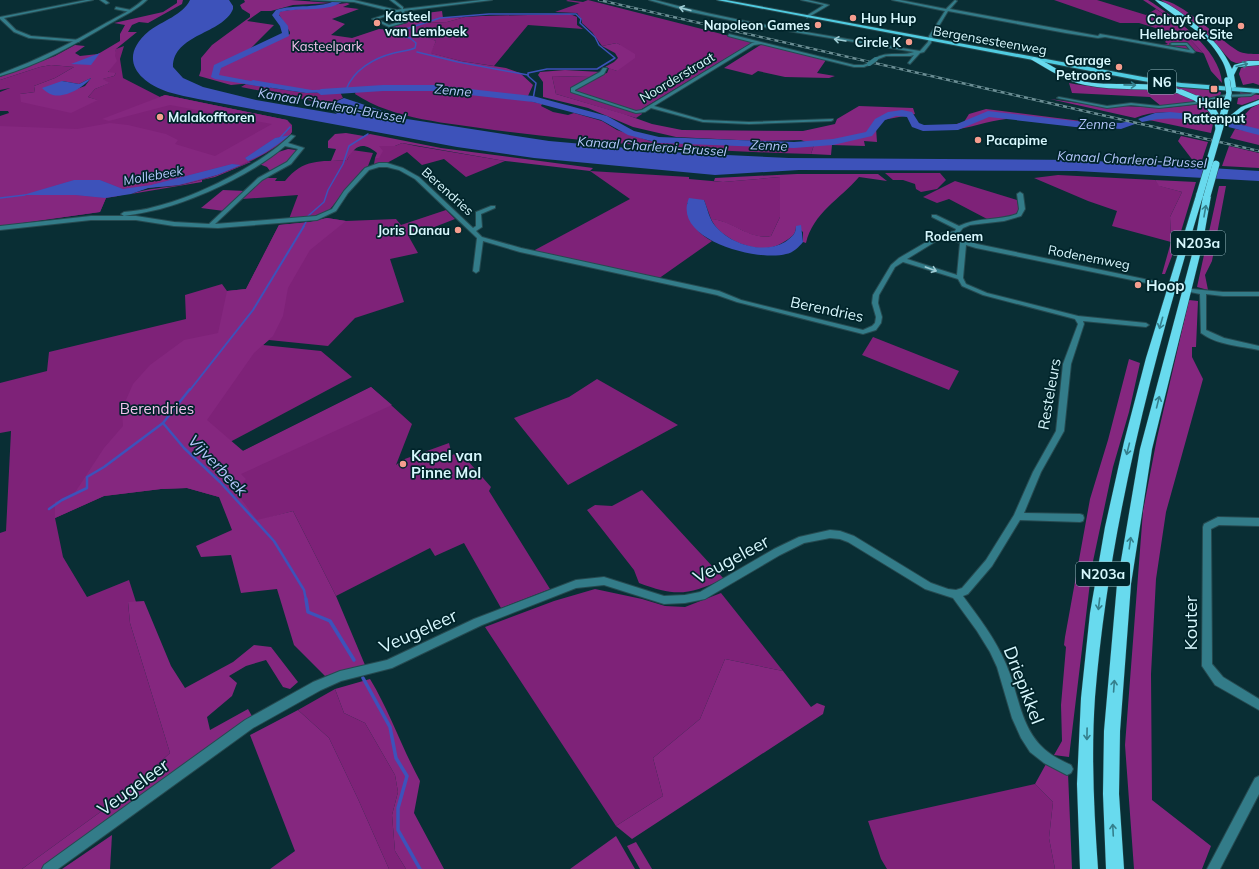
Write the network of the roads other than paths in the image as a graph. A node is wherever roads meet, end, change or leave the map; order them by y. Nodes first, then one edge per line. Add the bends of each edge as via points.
1 (91, 0) edge
2 (102, 0) edge
3 (146, 0) edge
4 (312, 0) edge
5 (392, 0) edge
6 (446, 0) edge
7 (490, 0) edge
8 (651, 0) edge
9 (719, 0) edge
10 (803, 0) edge
11 (894, 0) edge
12 (1152, 0) edge
13 (1157, 0) edge
14 (334, 1) edge
15 (346, 1) edge
16 (357, 1) edge
17 (955, 1) edge
18 (417, 3) dead end
19 (456, 5) junction
20 (422, 7) dead end
21 (402, 9) junction
22 (947, 10) junction
23 (130, 11) junction
24 (396, 11) junction
25 (807, 17) junction
26 (1, 18) edge
27 (729, 35) dead end
28 (932, 40) junction
29 (79, 41) junction
30 (762, 43) junction
31 (1163, 45) junction
32 (919, 53) junction
33 (1034, 59) junction
34 (910, 63) dead end
35 (1259, 63) edge
36 (1067, 65) junction
37 (605, 69) dead end
38 (0, 75) edge
39 (1065, 75) junction
40 (1230, 78) junction
41 (1256, 91) edge
42 (1059, 98) dead end
43 (1259, 102) edge
44 (651, 107) junction
45 (1229, 119) junction
46 (831, 120) dead end
47 (1219, 128) junction
48 (293, 136) dead end
49 (284, 144) junction
50 (295, 147) junction
51 (273, 152) junction
52 (1020, 194) dead end
53 (1203, 195) junction
54 (493, 207) dead end
55 (934, 216) dead end
56 (116, 217) junction
57 (210, 226) junction
58 (0, 228) edge
59 (472, 230) junction
60 (958, 230) junction
61 (942, 234) junction
62 (480, 238) junction
63 (963, 242) junction
64 (901, 258) junction
65 (476, 271) dead end
66 (960, 278) junction
67 (1173, 286) junction
68 (1186, 289) junction
69 (1203, 292) junction
70 (1259, 294) edge
71 (1078, 318) junction
72 (1146, 325) dead end
73 (1259, 348) edge
74 (1018, 516) junction
75 (1080, 518) dead end
76 (1259, 522) edge
77 (956, 594) junction
78 (1259, 705) edge
79 (1067, 769) dead end
80 (1259, 782) edge
81 (48, 869) edge
82 (1089, 869) edge
83 (1115, 869) edge
84 (1213, 869) edge

1 - 26 street
2 - 23 street via 115,8
3 - 23 street
4 - 14 street
5 - 21 street
6 - 19 street
7 - 19 street
32 -> 8 street via 764,26
9 - 25 main road, Bergensesteenweg / N6
10 - 25 street via 827,5
11 - 22 street
12 - 40 highway, N203a via 1180,20 1204,42
13 - 40 highway, N203a via 1187,20 1219,51
14 - 15 street
15 - 16 street
16 - 24 street
17 - 22 street
18 - 20 street
19 - 21 street
21 - 24 street
21 - 24 street via 408,18 406,21 389,26 374,19
22 - 28 street via 931,36
22 - 31 street via 1082,35
23 - 29 street
25 - 28 main road, Bergensesteenweg / N6
26 - 29 street via 15,31 30,37
27 - 30 street
28 - 32 street
28 - 33 main road, Bergensesteenweg / N6
29 - 38 street via 37,62
30 - 32 street, bridge via 854,66 864,66 885,55
30 - 44 street, Noorderstraat via 753,44
31 - 31 street via 1187,44 1193,52 1178,48
32 - 34 street
33 - 36 main road, Bergensesteenweg / N6
33 - 39 highway
40 -> 35 highway via 1236,66
36 - 39 highway
36 - 41 main road, Bergensesteenweg / N6 via 1181,85
37 - 44 street, Noorderstraat via 573,89 573,92 636,112
39 -> 47 highway, bridge via 1087,84 1157,87 1181,92 1201,100 1215,110
40 - 45 highway, N203a via 1233,94
40 - 47 highway, N203a, bridge
41 - 42 street via 1251,95 1224,96 1195,103 1158,107 1131,104 1106,106
43 - 45 highway via 1243,108
44 - 46 street via 703,121 749,123
45 - 53 highway, N203a, bridge
47 - 53 highway, N203a, bridge
48 - 49 street
49 - 50 street
49 - 51 street
50 - 51 street
50 - 57 street via 301,148 289,163 260,179
51 - 56 street via 242,171 187,197 156,209
52 - 60 street via 1022,209 1019,215 1006,220 972,222
53 - 67 highway, N203a via 1184,240
68 -> 53 highway, N203a via 1198,247
54 - 59 street, Berendries via 478,213 479,227
55 - 60 street
56 - 57 street, Berendries
56 - 58 street, Berendries via 66,219
57 - 59 street, Berendries via 282,222 325,216 334,210 367,169 382,165 401,169 417,178
59 - 62 street, Berendries
60 - 61 street
60 - 63 street
61 - 63 street, Rodenemweg
61 - 64 street
62 - 64 street, Berendries via 520,250 719,293 739,302 863,332 871,330 878,323 876,295 893,266
62 - 65 street
63 - 66 street
63 - 67 street, Rodenemweg
64 -> 66 street
66 - 71 street via 964,285 986,294
67 - 68 street, Rodenemweg
67 -> 82 highway, N203a via 1138,408 1118,490 1102,578 1087,723
68 - 69 street, Rodenemweg
83 -> 68 highway, N203a via 1111,794 1112,731 1124,584 1146,449
69 - 70 street, Rodenemweg
69 - 73 street via 1203,331 1211,336
71 - 72 street
71 - 74 street, Resteleurs via 1081,324 1067,364 1060,431 1037,472
74 - 75 street
74 - 77 street, Resteleurs via 989,563 965,591
76 - 78 street, Kouter via 1218,521 1207,527 1207,666 1219,681
77 - 79 street, Driepikkel via 994,648 1019,723 1028,741 1036,752
77 - 81 street, Veugeleer via 928,586 851,539 836,534 802,540 702,596 664,600 604,581 576,584 478,622 388,665 340,676 316,686 255,721
80 - 84 street

